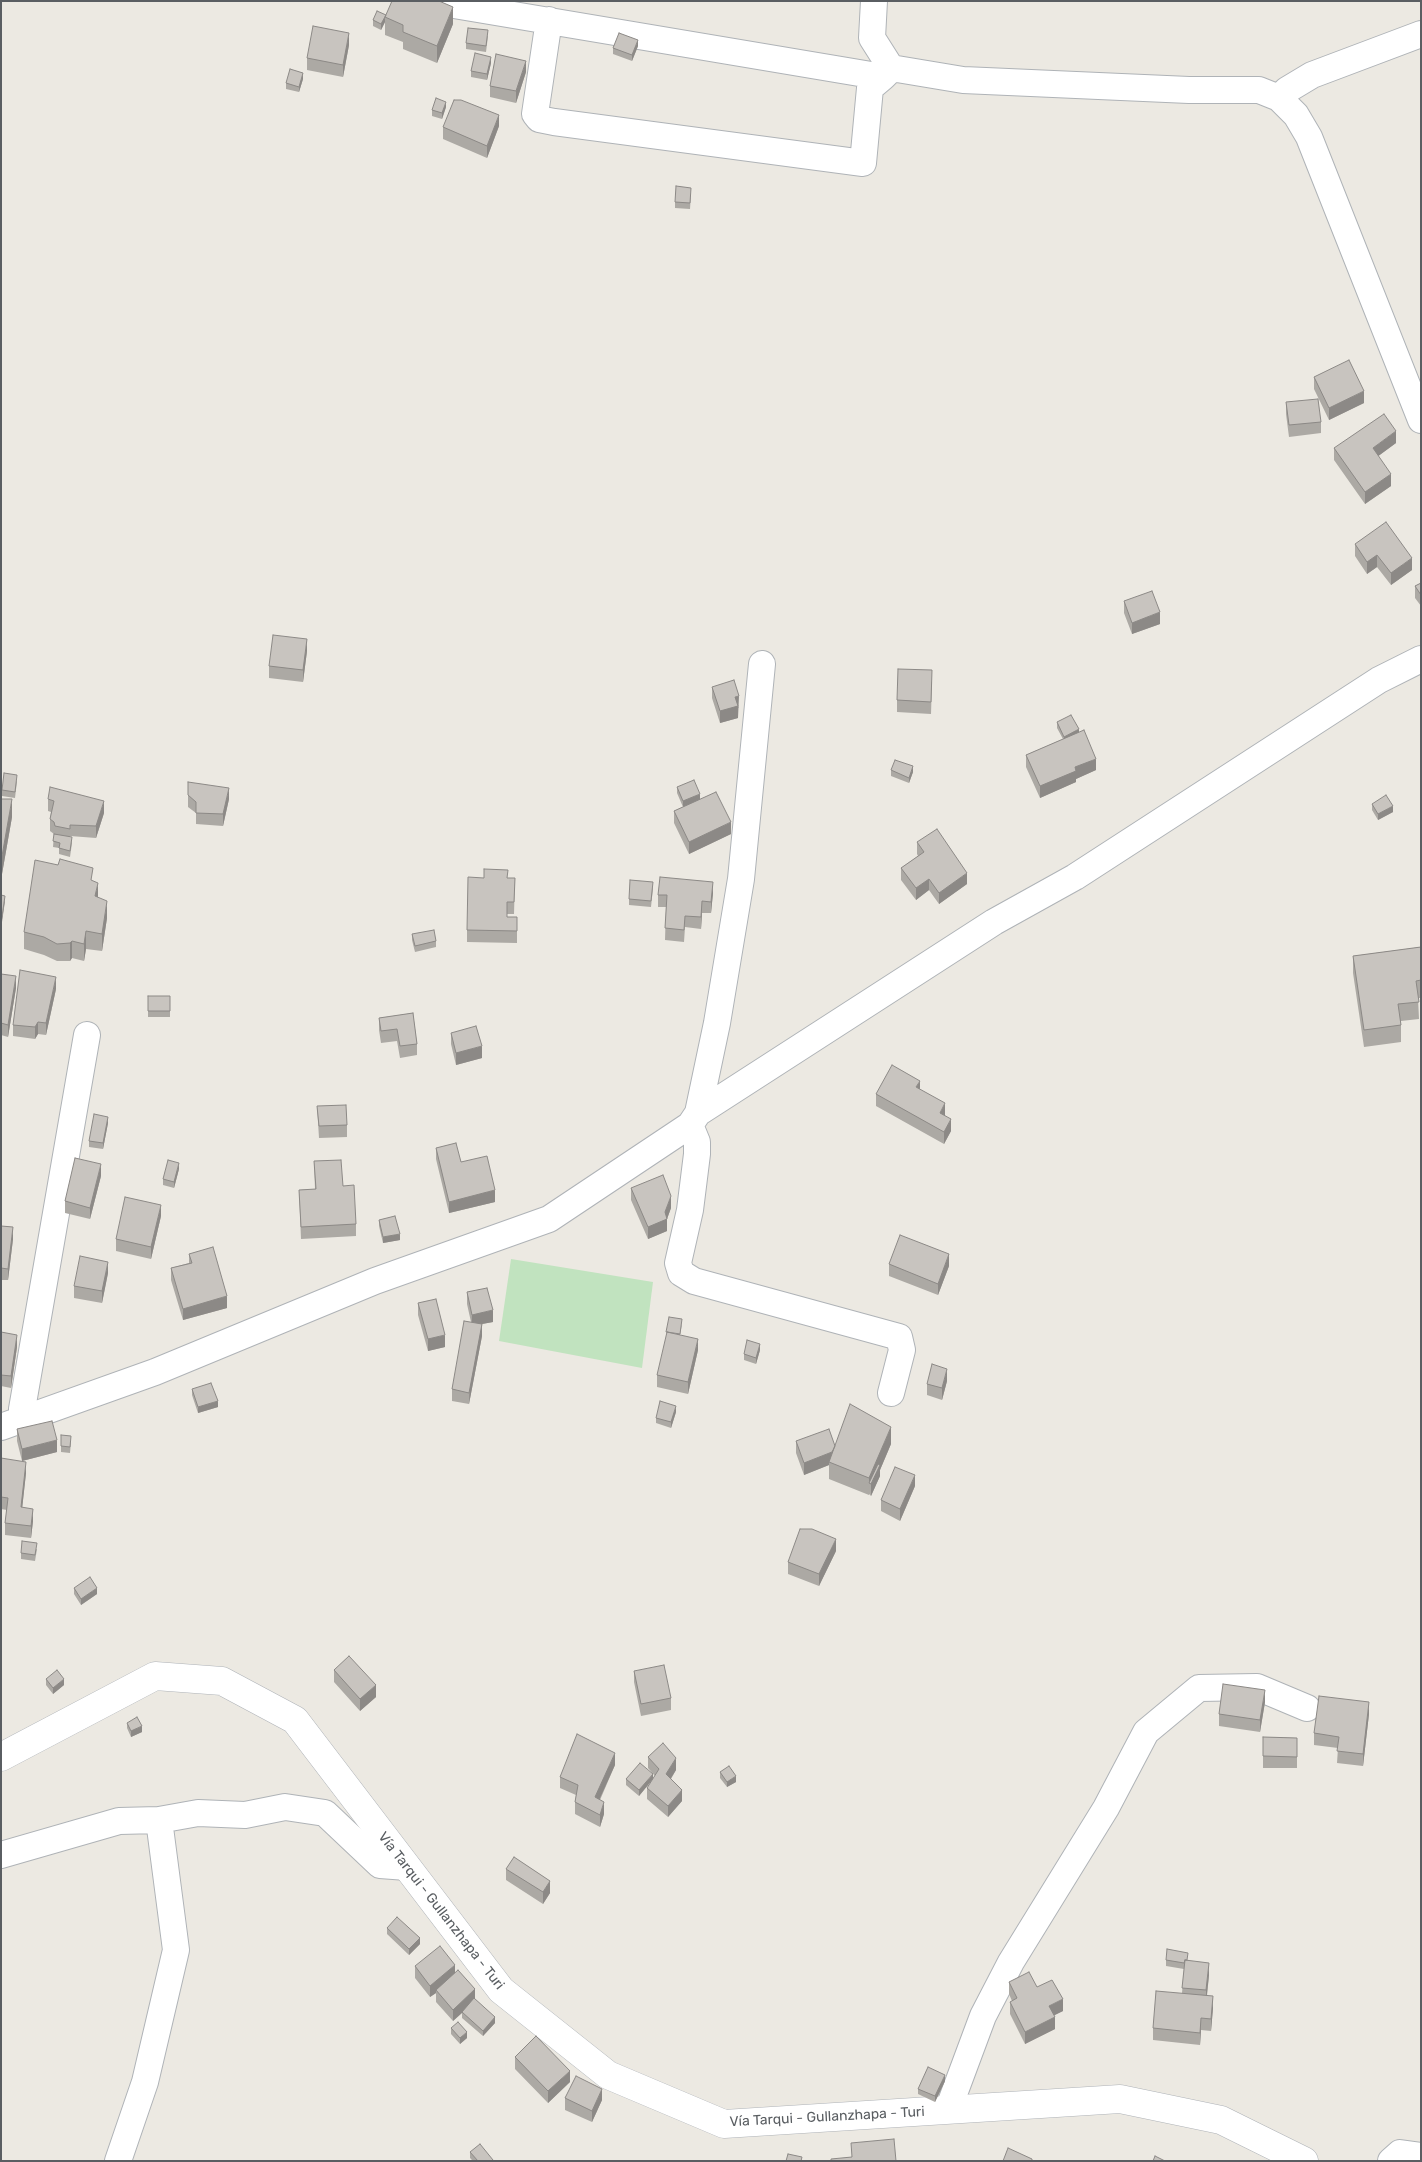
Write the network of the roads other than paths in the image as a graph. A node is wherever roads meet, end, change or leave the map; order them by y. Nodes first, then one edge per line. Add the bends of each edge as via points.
1 (430, 1) edge
2 (874, 1) edge
3 (549, 20) junction
4 (1421, 34) edge
5 (887, 72) junction
6 (1279, 98) junction
7 (1421, 420) edge
8 (1421, 659) edge
9 (762, 664) dead end
10 (88, 1035) dead end
11 (694, 1119) junction
12 (891, 1393) dead end
13 (12, 1423) edge
14 (1306, 1708) dead end
15 (1, 1757) edge
16 (159, 1820) junction
17 (1, 1855) edge
18 (407, 1867) junction
19 (948, 2110) junction
20 (1421, 2156) edge
21 (118, 2161) edge
22 (1304, 2161) edge
23 (1391, 2161) edge

1 - 3 street
2 - 5 street via 872,38
3 - 5 street
3 - 5 street via 535,114 539,119 554,122 863,163 870,88
4 - 6 street via 1312,75
5 - 6 street via 963,80 1259,90
6 - 7 street via 1296,115 1309,137
8 - 11 street via 1379,680 1075,877 994,922
9 - 11 street via 740,879 717,1023
10 - 13 street via 22,1409
11 - 12 street via 697,1154 690,1210 678,1263 681,1273 694,1281 899,1336 902,1350
11 - 13 street via 549,1219 375,1282 155,1372
14 - 19 street via 1257,1687 1199,1688 1146,1732 1106,1808 1007,1969 983,2016
15 - 18 main road, Vía Tarqui - Gullanzhapa - Turi via 155,1676 222,1681 294,1720
16 - 17 street via 119,1821
16 - 18 street via 198,1813 245,1815 285,1808 325,1813 380,1865
16 - 21 street via 176,1950 145,2082
18 - 19 main road, Vía Tarqui - Gullanzhapa - Turi via 501,1990 608,2075 724,2124
19 - 22 main road, Vía Tarqui - Gullanzhapa - Turi via 1120,2099 1221,2120
20 - 23 street via 1400,2153

